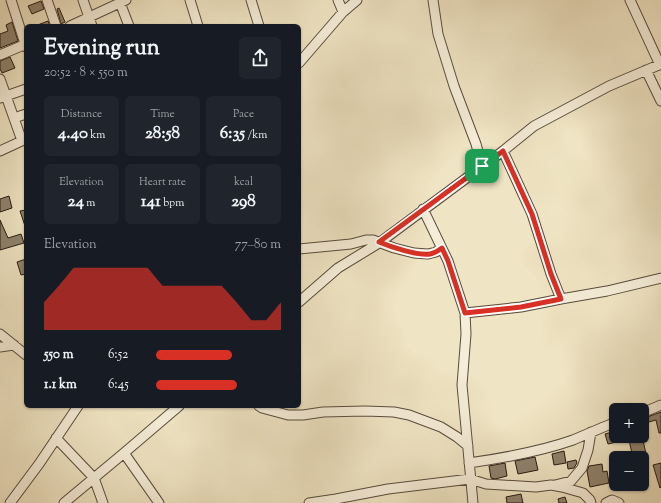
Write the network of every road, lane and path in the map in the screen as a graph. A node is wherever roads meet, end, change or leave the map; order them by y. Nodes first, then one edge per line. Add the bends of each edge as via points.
1 (11, 0) edge
2 (47, 0) edge
3 (83, 0) edge
4 (190, 0) edge
5 (251, 0) edge
6 (338, 0) edge
7 (357, 0) edge
8 (433, 0) edge
9 (630, 0) edge
10 (122, 1) edge
11 (343, 12) junction
12 (90, 22) edge
13 (55, 24) edge
14 (80, 24) edge
15 (128, 24) edge
16 (197, 24) edge
17 (258, 24) edge
18 (24, 39) edge
19 (24, 46) edge
20 (0, 55) edge
21 (301, 61) edge
22 (660, 65) edge
23 (646, 70) junction
24 (0, 79) edge
25 (24, 90) edge
26 (3, 97) edge
27 (661, 101) edge
28 (24, 115) edge
29 (14, 118) junction
30 (24, 138) edge
31 (24, 139) edge
32 (0, 151) edge
33 (503, 151) junction
34 (482, 166) junction
35 (423, 210) junction
36 (379, 242) junction
37 (442, 248) junction
38 (301, 249) edge
39 (661, 278) edge
40 (561, 299) junction
41 (301, 300) edge
42 (465, 313) junction
43 (0, 334) edge
44 (14, 345) junction
45 (0, 348) edge
46 (24, 353) edge
47 (661, 405) edge
48 (77, 408) edge
49 (176, 408) edge
50 (262, 408) edge
51 (649, 410) edge
52 (609, 425) edge
53 (591, 432) junction
54 (56, 438) junction
55 (468, 446) junction
56 (124, 453) junction
57 (469, 463) junction
58 (94, 478) junction
59 (470, 479) junction
60 (551, 485) junction
61 (10, 503) edge
62 (64, 503) edge
63 (103, 503) edge
64 (159, 503) edge
65 (309, 503) edge
66 (473, 503) edge
67 (591, 503) edge
68 (606, 503) edge
69 (619, 503) edge

1 - 18 street
2 - 13 street
3 - 12 street
4 - 16 street
5 - 17 street
6 - 11 street
7 - 11 street
8 - 34 street via 438,34
9 - 22 street
10 - 12 street
10 - 15 street
11 - 21 street
12 - 14 street
19 - 20 street
22 - 23 street
23 - 27 street
23 - 33 street via 609,86 534,126
24 - 26 street
25 - 26 street
26 - 29 street
28 - 29 street
29 - 30 street via 21,138
31 - 32 street
33 - 34 street
33 - 40 street via 532,214
34 - 35 street
35 - 36 street
35 - 37 street
36 - 37 street via 414,253 428,254
36 - 38 street via 366,240
36 - 41 street via 338,268
37 - 42 street
39 - 40 street
40 - 42 street via 521,307
42 - 55 street via 462,385
43 - 44 street
44 - 45 street
44 - 46 street
47 - 51 street
48 - 54 street
49 - 56 street
50 - 55 street via 288,415 365,411 402,413 440,427
52 - 53 street
53 - 57 street via 520,455
53 - 60 street via 582,468 571,481
54 - 58 street
54 - 61 street
55 - 57 street
56 - 58 street
56 - 64 street
57 - 59 street
58 - 62 street
58 - 63 street
59 - 60 street via 486,484 536,487
59 - 65 street via 388,489
59 - 66 street
60 - 67 street via 583,493
68 - 69 street via 612,500

